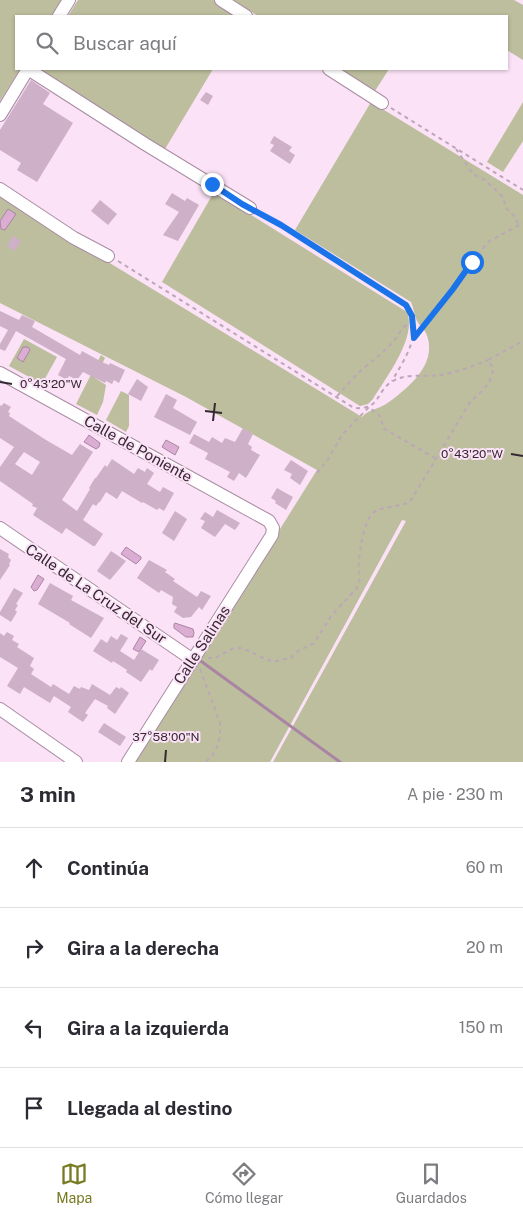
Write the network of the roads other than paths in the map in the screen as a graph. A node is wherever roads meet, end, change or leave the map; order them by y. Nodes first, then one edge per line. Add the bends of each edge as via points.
1 (69, 0) edge
2 (221, 0) edge
3 (61, 15) edge
4 (244, 15) edge
5 (27, 70) edge
6 (30, 70) edge
7 (331, 70) edge
8 (382, 103) road end
9 (0, 115) edge
10 (0, 189) edge
11 (250, 208) road end
12 (108, 256) road end
13 (0, 372) edge
14 (0, 528) edge
15 (274, 528) joint
16 (197, 661) junction
17 (0, 709) edge
18 (76, 762) edge
19 (128, 762) edge

1 - 3 street
2 - 4 street
5 - 9 street
6 - 11 street
7 - 8 street
10 - 12 street via 74,238
13 - 15 street, Calle de Poniente via 270,521
14 - 16 street, Calle de La Cruz del Sur
15 - 16 street, Calle Salinas
16 - 19 street, Calle Salinas
17 - 18 street

